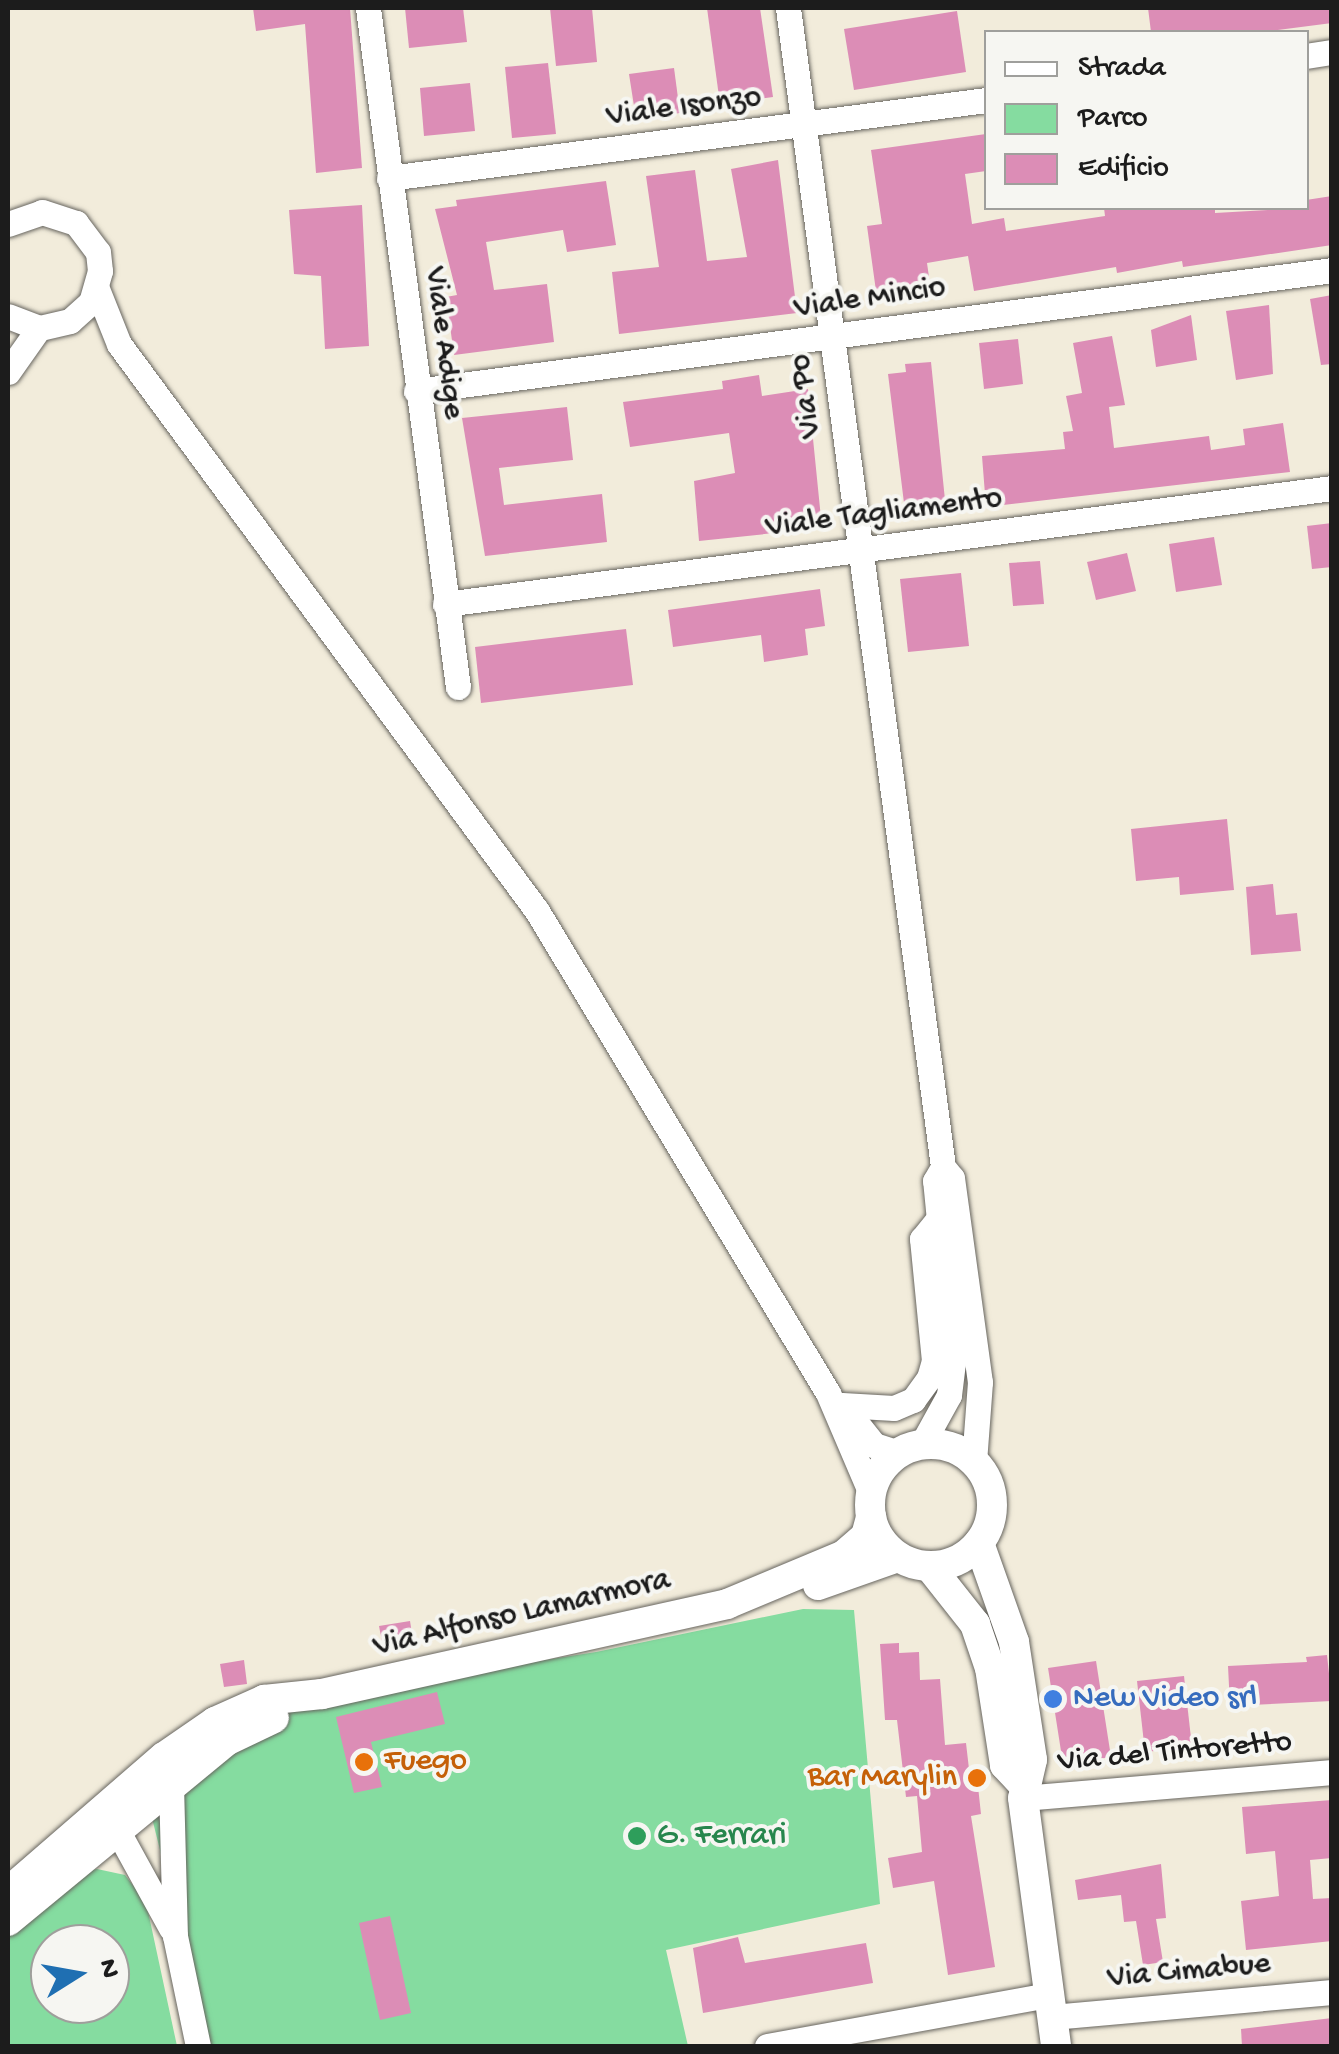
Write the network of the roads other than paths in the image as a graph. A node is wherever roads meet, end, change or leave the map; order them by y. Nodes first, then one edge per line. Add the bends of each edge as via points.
1 (368, 8) edge
2 (788, 8) edge
3 (984, 100) edge
4 (804, 126) junction
5 (389, 178) junction
6 (8, 224) edge
7 (1332, 270) edge
8 (97, 289) junction
9 (8, 316) edge
10 (70, 321) junction
11 (39, 328) junction
12 (833, 337) junction
13 (119, 344) junction
14 (8, 372) edge
15 (416, 391) junction
16 (1332, 488) edge
17 (859, 550) junction
18 (445, 604) junction
19 (458, 687) dead end
20 (943, 1167) junction
21 (939, 1218) junction
22 (835, 1399) junction
23 (910, 1449) junction
24 (974, 1461) junction
25 (871, 1506) junction
26 (980, 1544) junction
27 (898, 1557) junction
28 (930, 1567) junction
29 (737, 1600) junction
30 (322, 1694) junction
31 (199, 1732) junction
32 (1332, 1772) edge
33 (171, 1785) junction
34 (1022, 1790) junction
35 (122, 1817) junction
36 (168, 1856) junction
37 (10, 1890) edge
38 (8, 1921) edge
39 (176, 1936) junction
40 (1332, 1992) edge
41 (1052, 2019) edge
42 (198, 2046) edge
43 (768, 2046) edge

1 - 5 street, Viale Adige
2 - 4 street, Via Po
3 - 4 street, Viale Isonzo
4 - 5 street, Viale Isonzo
4 - 12 street, Via Po
5 - 15 street, Viale Adige
6 - 8 street via 42,212 76,223 98,252
7 - 12 street, Viale Mincio
8 - 10 street
8 - 13 street
9 - 11 street
10 - 11 street
10 - 13 street
11 - 14 street
12 - 15 street, Viale Mincio
12 - 17 street, Via Po
13 - 22 street via 536,911
15 - 18 street, Viale Adige
16 - 17 street, Viale Tagliamento
17 - 18 street, Viale Tagliamento
17 - 20 street, Via Po
18 - 19 street, Viale Adige
20 - 21 street via 935,1180
20 - 24 street via 952,1178 980,1382
21 - 22 street via 922,1239 934,1361 929,1378 914,1400 894,1408
21 - 23 street via 949,1395
22 - 23 street via 874,1444
22 - 25 street
23 - 24 street via 958,1450
23 - 25 street
24 - 26 street via 991,1492
25 - 27 street
25 - 29 street via 866,1536 844,1555
26 - 28 street via 957,1561
26 - 34 street via 1014,1642 1032,1760
27 - 28 street
27 - 29 street via 808,1588
28 - 34 street via 975,1624 990,1668 1005,1765
29 - 30 street, Via Alfonso Lamarmora
30 - 31 street, Via Alfonso Lamarmora via 264,1700
30 - 33 street, Via Alfonso Lamarmora via 226,1740
31 - 35 street, Via Alfonso Lamarmora
31 - 37 street, Via Alfonso Lamarmora
32 - 34 street, Via del Tintoretto
33 - 35 street, Via Alfonso Lamarmora
33 - 36 street
34 - 41 street
35 - 36 street
35 - 37 street, Via Alfonso Lamarmora
35 - 38 street, Via Alfonso Lamarmora
35 - 39 street
36 - 39 street
39 - 42 street
40 - 41 street, Via Cimabue
41 - 43 street, Via Cimabue

